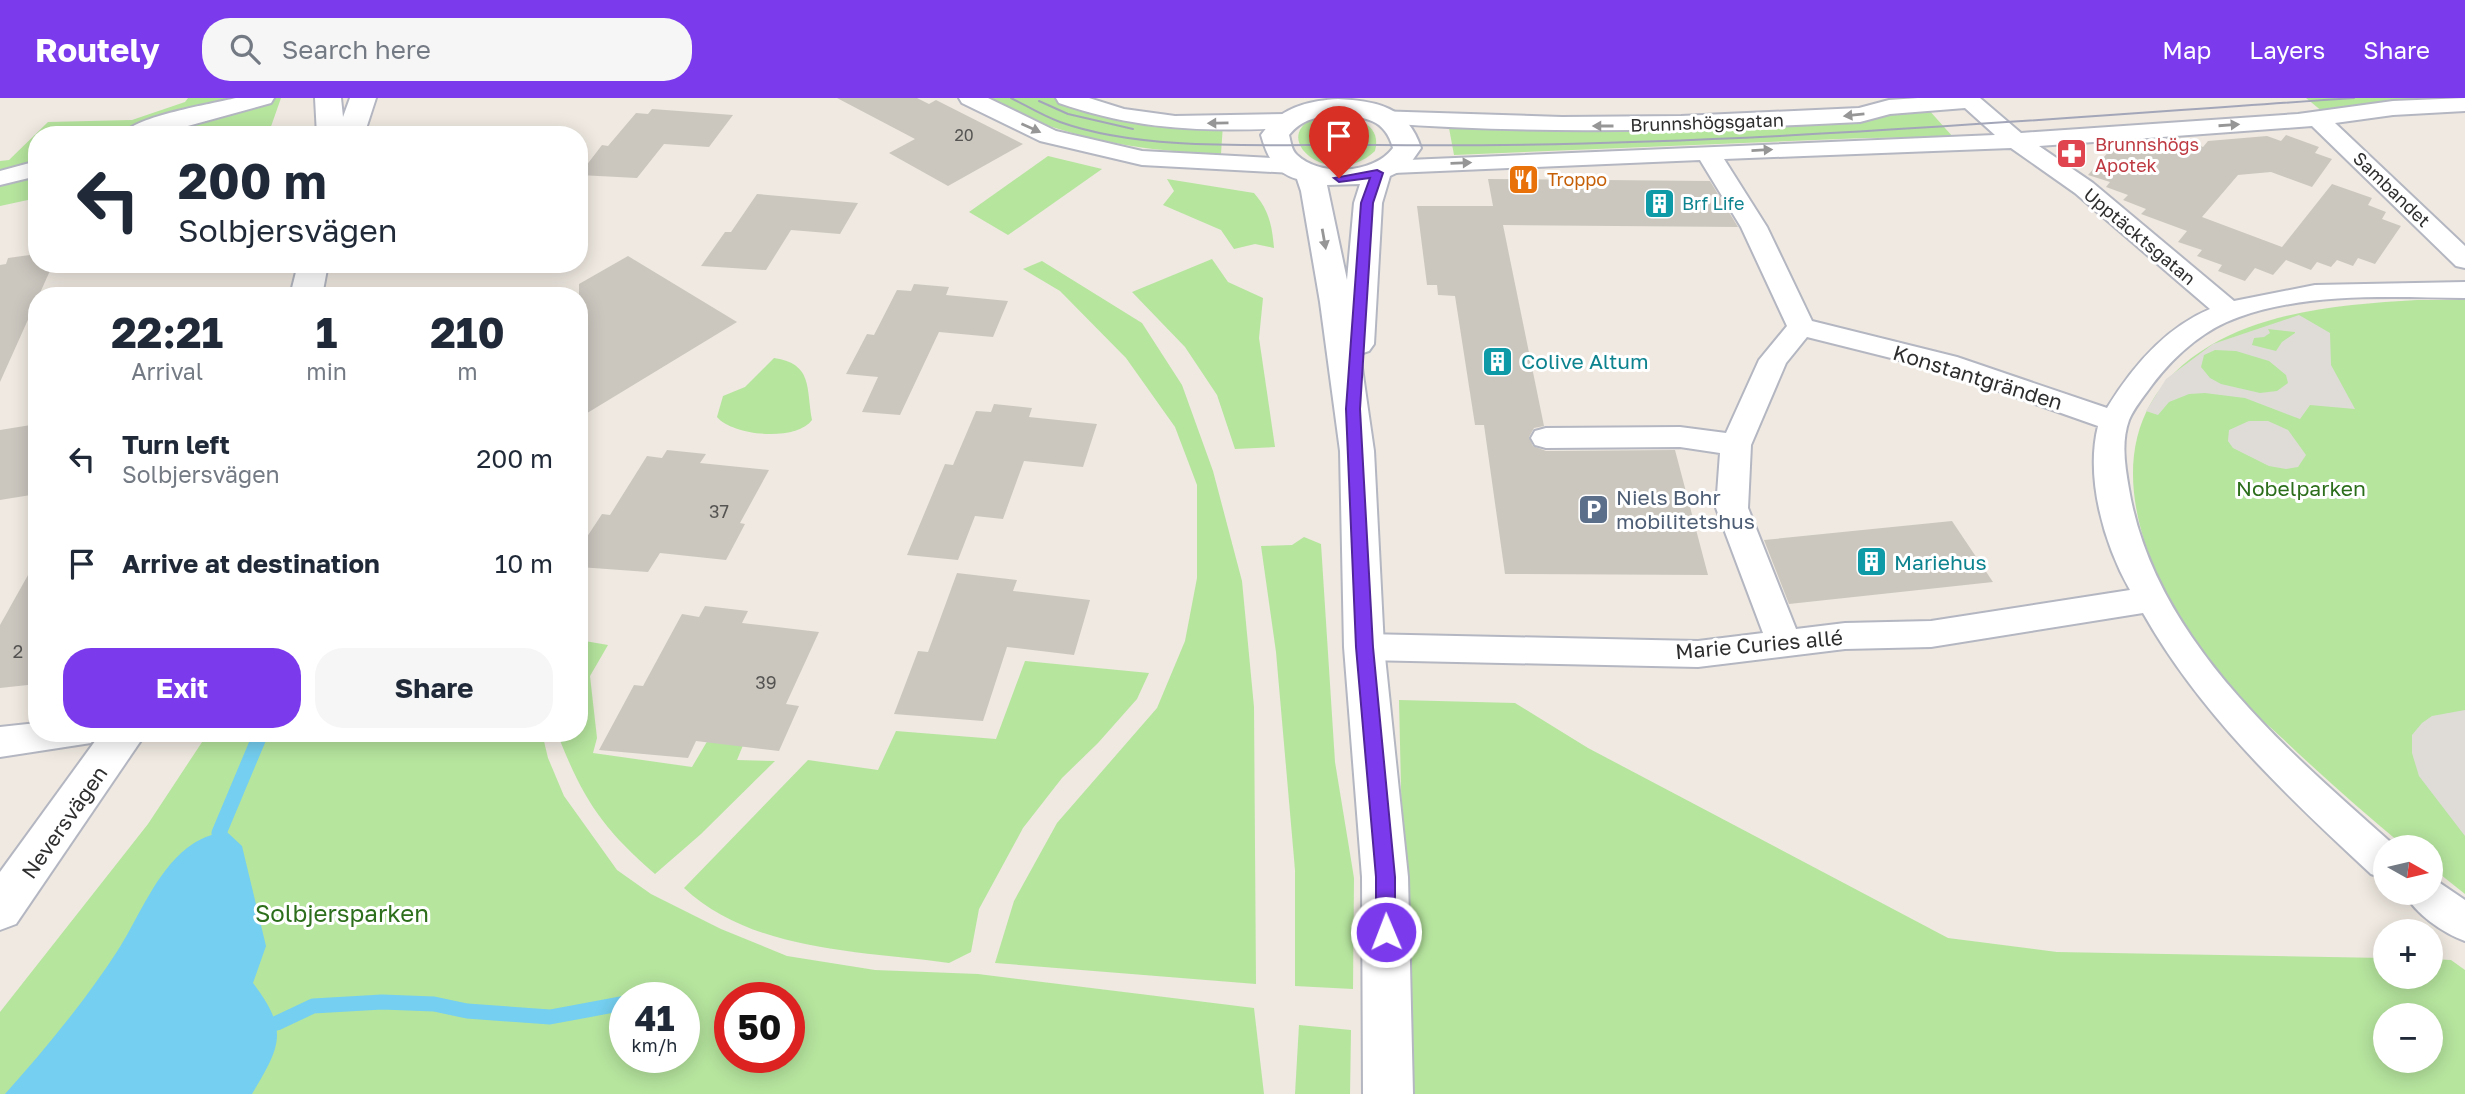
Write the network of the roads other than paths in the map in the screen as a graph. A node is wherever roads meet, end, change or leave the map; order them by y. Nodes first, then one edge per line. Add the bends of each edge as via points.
1 (263, 98) edge
2 (328, 98) edge
3 (363, 98) edge
4 (970, 98) edge
5 (1067, 98) edge
6 (1654, 98) edge
7 (2465, 104) edge
8 (1377, 109) edge
9 (1299, 111) edge
10 (2318, 118) junction
11 (1666, 124) junction
12 (156, 126) edge
13 (330, 126) edge
14 (353, 126) edge
15 (2015, 141) junction
16 (1708, 153) junction
17 (1301, 169) junction
18 (28, 170) edge
19 (1385, 170) junction
20 (0, 178) edge
21 (2465, 260) edge
22 (2465, 290) edge
23 (2229, 311) junction
24 (1801, 327) junction
25 (1353, 409) junction
26 (2114, 421) junction
27 (1546, 438) dead end
28 (1736, 445) junction
29 (2151, 599) junction
30 (1785, 645) junction
31 (1364, 647) junction
32 (28, 739) edge
33 (0, 742) edge
34 (119, 742) edge
35 (2373, 851) edge
36 (2441, 905) edge
37 (0, 909) edge
38 (2465, 923) edge
39 (1388, 1094) edge

1 - 12 street
2 - 13 main road
3 - 14 main road
4 -> 17 street via 1048,136 1142,158
9 -> 5 street via 1179,124 1139,121
6 - 11 street
7 - 10 street, Brunnshögsgatan
8 - 9 main road
11 -> 8 street, Brunnshögsgatan via 1499,125
8 - 19 main road via 1398,125 1408,145 1404,156
9 - 17 main road via 1275,135 1275,144 1278,152
15 -> 10 street, Brunnshögsgatan
10 - 21 street, Sambandet
15 -> 11 street, Brunnshögsgatan via 1970,102 1889,107 1860,115
16 -> 15 street, Brunnshögsgatan
15 - 23 street, Upptäcktsgatan via 2084,188
19 -> 16 street, Brunnshögsgatan
16 - 24 street via 1754,228
17 - 19 main road via 1339,178
17 -> 25 main road via 1336,302
18 - 20 street
19 - 25 main road via 1367,203
22 - 23 street via 2343,291
23 - 26 street via 2164,353
24 - 26 street, Konstantgränden via 1947,363
24 - 28 street via 1773,360
25 - 31 main road
26 - 29 street via 2109,448 2116,520
27 - 28 street via 1680,437
28 - 30 street via 1732,508
29 - 30 street, Marie Curies allé via 1931,634 1845,636
29 - 35 street via 2224,702
30 - 31 street, Marie Curies allé via 1698,654
31 - 39 main road via 1385,877
32 - 33 street
34 - 37 main road, Neversvägen
36 - 38 street

